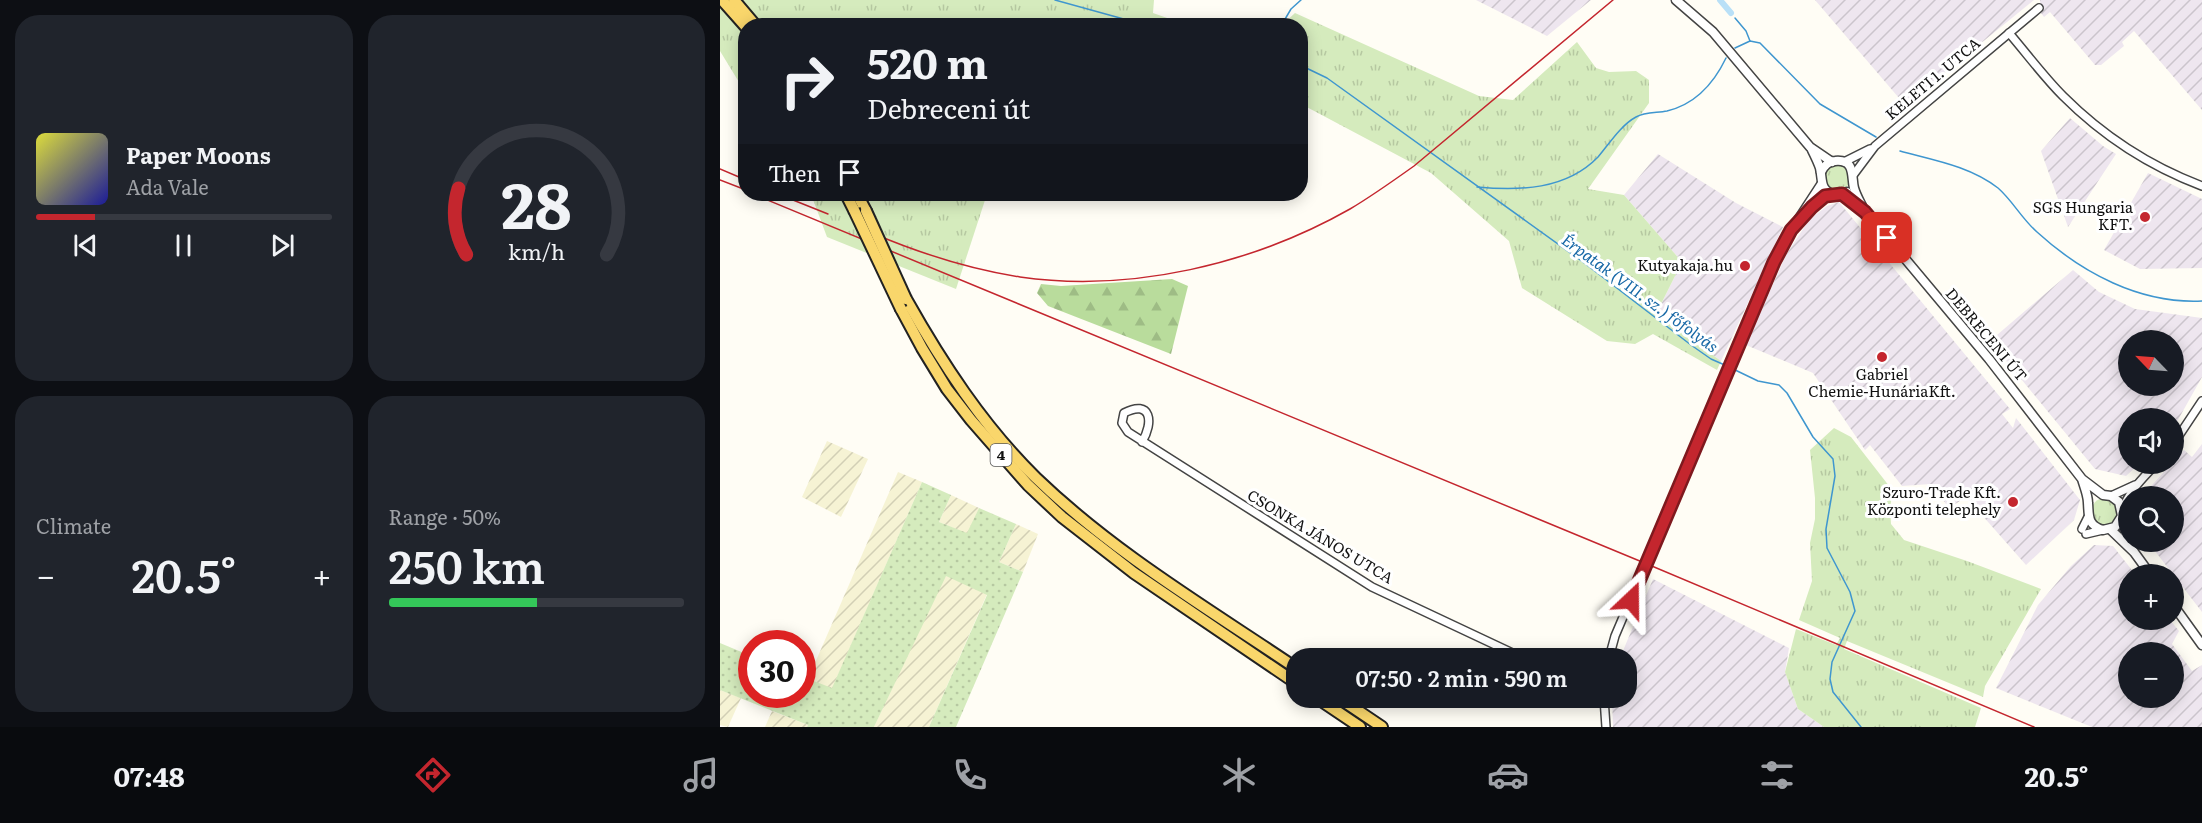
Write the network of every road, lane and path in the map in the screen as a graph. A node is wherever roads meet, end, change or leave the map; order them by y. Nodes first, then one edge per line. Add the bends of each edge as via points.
1 (722, 0) edge
2 (734, 0) edge
3 (1676, 0) edge
4 (2039, 8) dead end
5 (738, 18) edge
6 (749, 18) edge
7 (2009, 33) junction
8 (1875, 146) junction
9 (1810, 147) junction
10 (1832, 162) junction
11 (1844, 162) junction
12 (1821, 172) junction
13 (1854, 174) junction
14 (1821, 184) junction
15 (1853, 184) junction
16 (2202, 186) edge
17 (1831, 194) junction
18 (1842, 194) junction
19 (852, 201) edge
20 (858, 201) edge
21 (860, 211) junction
22 (1865, 212) junction
23 (1794, 225) junction
24 (904, 304) junction
25 (2202, 401) edge
26 (2184, 428) edge
27 (1142, 442) junction
28 (2146, 474) edge
29 (2082, 479) junction
30 (2137, 484) joint
31 (2107, 495) junction
32 (2118, 501) edge
33 (2089, 506) junction
34 (2088, 517) junction
35 (2118, 519) edge
36 (2107, 529) junction
37 (2118, 538) edge
38 (2134, 552) edge
39 (2143, 564) edge
40 (2184, 620) edge
41 (2202, 645) edge
42 (1502, 648) edge
43 (1612, 648) edge
44 (1286, 661) edge
45 (1286, 676) edge
46 (1332, 708) edge
47 (1354, 708) edge
48 (1605, 708) edge
49 (1360, 727) edge
50 (1382, 727) edge
51 (1606, 727) edge

1 - 5 main road
2 - 6 main road
3 - 9 street via 1713,32
4 - 7 street, KELETI 1. UTCA
7 - 8 street, KELETI 1. UTCA
7 - 16 street via 2062,95 2102,132 2152,164
8 - 11 street
8 - 13 street
9 - 10 street
9 - 12 street
10 - 11 street
10 - 12 street
11 - 13 street
12 - 14 street
13 - 15 street
14 - 17 street
14 - 23 street
15 - 18 street
15 - 22 street
17 - 18 street
17 - 23 street
18 - 22 street
19 - 21 main road, 4
20 - 21 main road, 4
21 - 24 main road, 4, bridge
22 - 29 street, DEBRECENI ÚT via 1989,359
23 - 43 street via 1774,262
24 - 44 main road, 4 via 976,410 1035,477 1116,545
24 - 45 main road, 4 via 922,348 959,405 1028,485 1134,573
25 - 26 street
27 - 27 street, CSONKA JÁNOS UTCA via 1122,423 1124,413 1137,408 1148,416 1150,424
27 - 42 street, CSONKA JÁNOS UTCA via 1372,587
28 - 30 street
29 - 31 street
29 - 33 street
30 - 31 street
31 - 32 street
31 - 33 street via 2094,498
33 - 34 street
34 - 36 street via 2094,526
34 - 36 street via 2084,531
35 - 36 street
36 - 37 street
38 - 39 street
40 - 41 street
46 - 49 main road
47 - 50 main road
48 - 51 street

